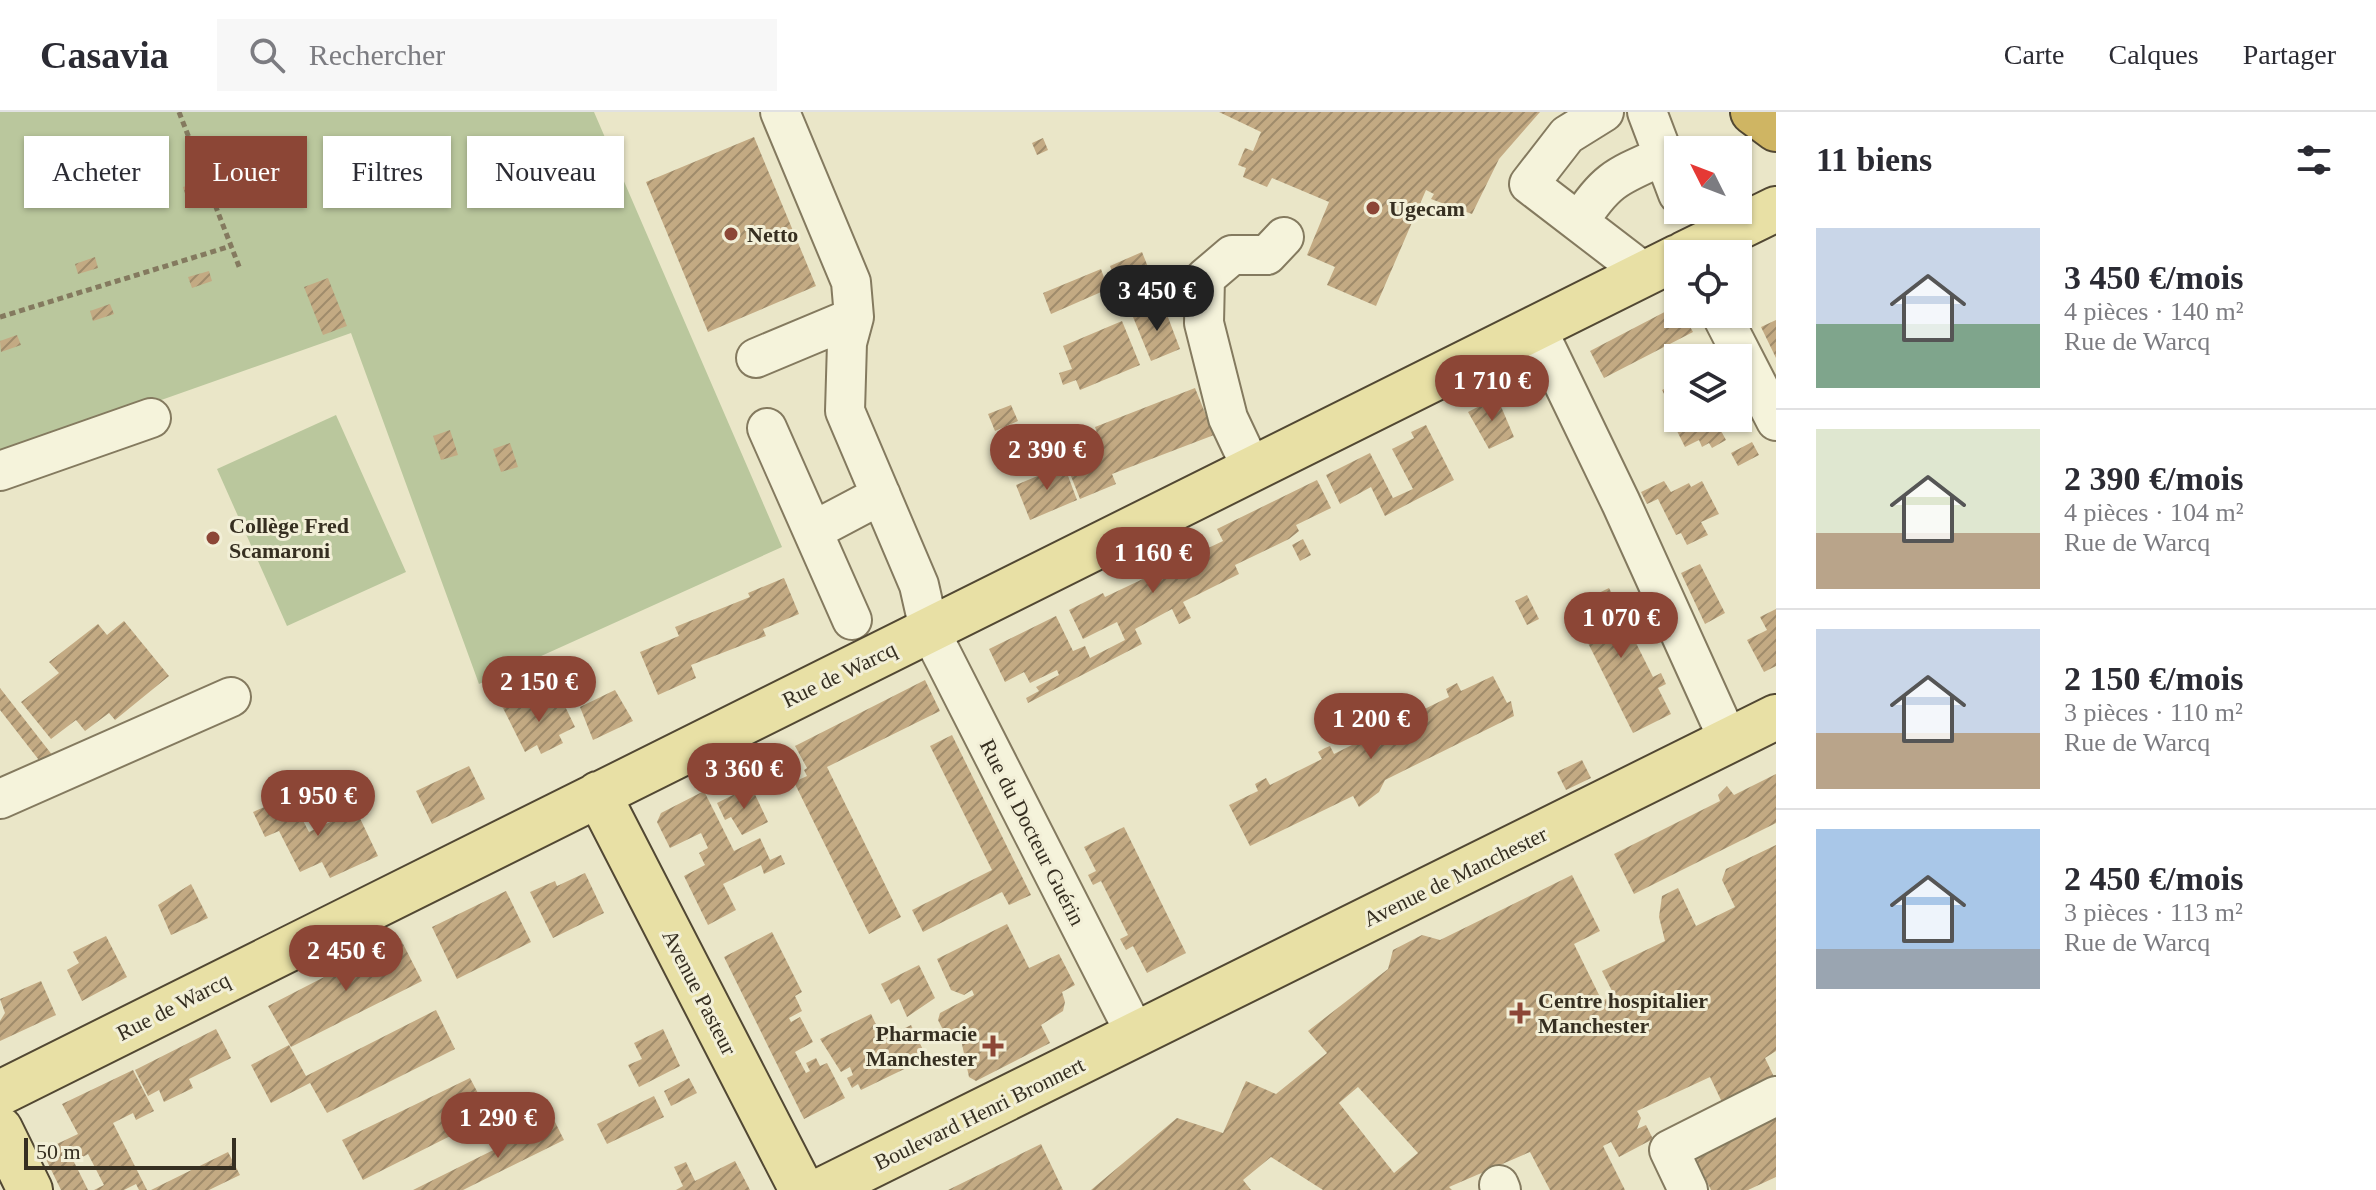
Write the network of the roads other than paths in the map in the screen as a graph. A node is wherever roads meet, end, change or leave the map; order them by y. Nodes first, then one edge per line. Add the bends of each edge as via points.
1 (780, 112) edge
2 (1604, 112) edge
3 (1647, 112) edge
4 (1753, 112) edge
5 (1776, 129) edge
6 (1663, 156) joint
7 (1776, 209) edge
8 (1579, 222) junction
9 (1284, 237) dead end
10 (1704, 240) edge
11 (1664, 244) edge
12 (1664, 259) edge
13 (854, 317) junction
14 (1728, 328) edge
15 (1537, 329) junction
16 (756, 358) dead end
17 (151, 418) dead end
18 (1776, 421) edge
19 (767, 428) dead end
20 (1252, 469) junction
21 (0, 471) edge
22 (881, 495) junction
23 (813, 531) junction
24 (852, 620) dead end
25 (929, 629) junction
26 (231, 697) dead end
27 (1776, 717) edge
28 (1728, 739) junction
29 (598, 794) junction
30 (0, 799) edge
31 (1136, 1035) junction
32 (0, 1093) edge
33 (1776, 1096) edge
34 (0, 1129) edge
35 (30, 1190) edge
36 (802, 1190) edge
37 (822, 1190) edge
38 (1688, 1190) edge

1 - 13 street, Rue du Docteur Guérin via 851,282
2 - 8 street via 1567,135 1529,184
3 - 6 street
4 - 5 highway
6 - 8 street via 1616,176 1596,194
7 - 10 main road, Rue de Warcq
8 - 11 street
9 - 20 street via 1267,255 1232,255 1205,278 1204,323 1228,418
12 - 15 main road, Rue de Warcq
13 - 16 street
13 - 22 street, Rue du Docteur Guérin via 847,343 845,411
14 - 18 street
15 - 20 main road, Rue de Warcq
15 - 28 street
17 - 21 street
19 - 23 street
20 - 25 main road, Rue de Warcq
22 - 23 street
22 - 25 street, Rue du Docteur Guérin via 919,585
23 - 24 street
25 - 29 main road, Rue de Warcq
25 - 31 street, Rue du Docteur Guérin
26 - 30 street
27 - 28 main road, Avenue de Manchester
28 - 31 main road, Avenue de Manchester
29 - 32 main road, Rue de Warcq
29 - 36 main road, Avenue Pasteur
31 - 37 main road, Boulevard Henri Bronnert
33 - 38 street via 1669,1150
34 - 35 main road

